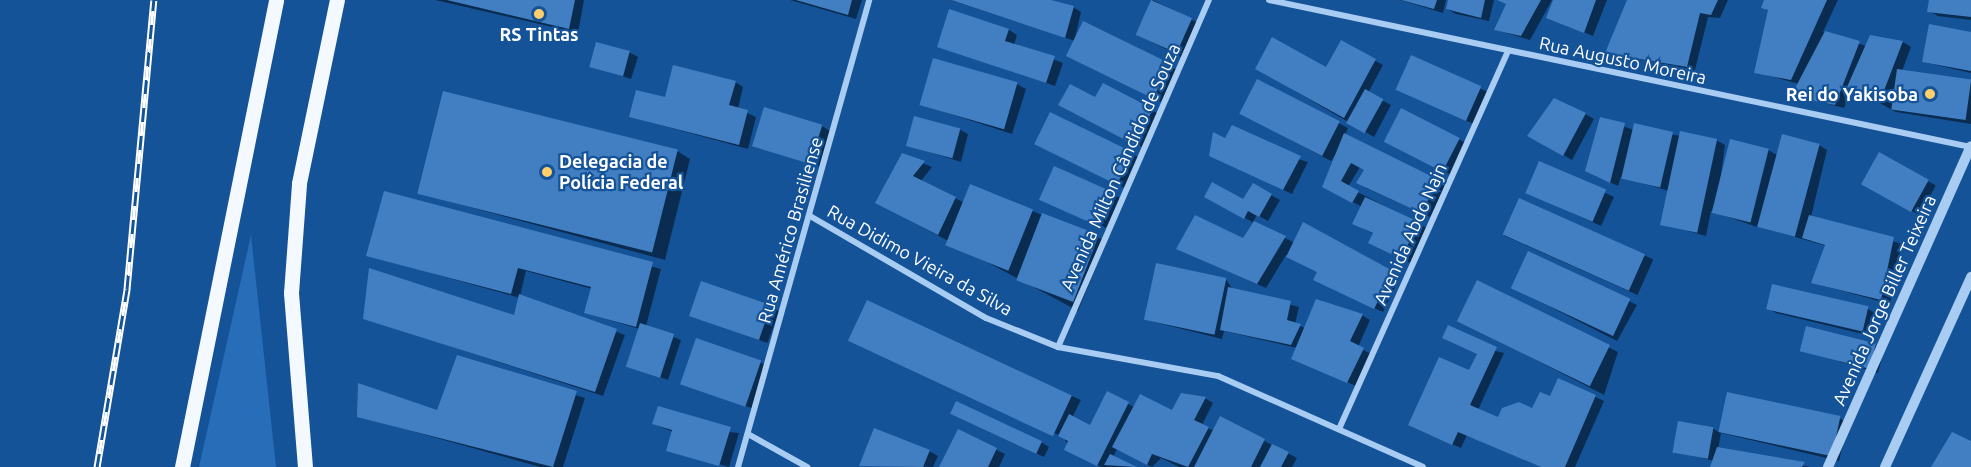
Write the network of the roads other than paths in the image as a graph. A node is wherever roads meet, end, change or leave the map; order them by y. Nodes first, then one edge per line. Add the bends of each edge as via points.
1 (276, 0) edge
2 (337, 0) edge
3 (869, 0) edge
4 (1209, 0) edge
5 (1269, 0) edge
6 (1508, 52) junction
7 (1971, 146) edge
8 (810, 216) junction
9 (1971, 278) edge
10 (1058, 347) junction
11 (1339, 429) junction
12 (748, 434) junction
13 (182, 467) edge
14 (305, 467) edge
15 (738, 467) edge
16 (807, 467) edge
17 (1423, 467) edge
18 (1828, 467) edge
19 (1885, 467) edge

1 - 13 main road
2 - 14 main road via 299,183 291,293
3 - 8 street, Rua Américo Brasiliense
4 - 10 street, Avenida Milton Cândido de Souza
5 - 6 street, Rua Augusto Moreira
6 - 7 street, Rua Augusto Moreira
6 - 11 street, Avenida Abdo Najn
7 - 18 street, Avenida Jorge Biller Teixeira
8 - 10 street, Rua Didimo Vieira da Silva via 986,318
8 - 12 street, Rua Américo Brasiliense
9 - 19 street
10 - 11 street, Rua Didimo Vieira da Silva via 1218,376
11 - 17 street, Rua Didimo Vieira da Silva
12 - 15 street, Rua Américo Brasiliense
12 - 16 street

